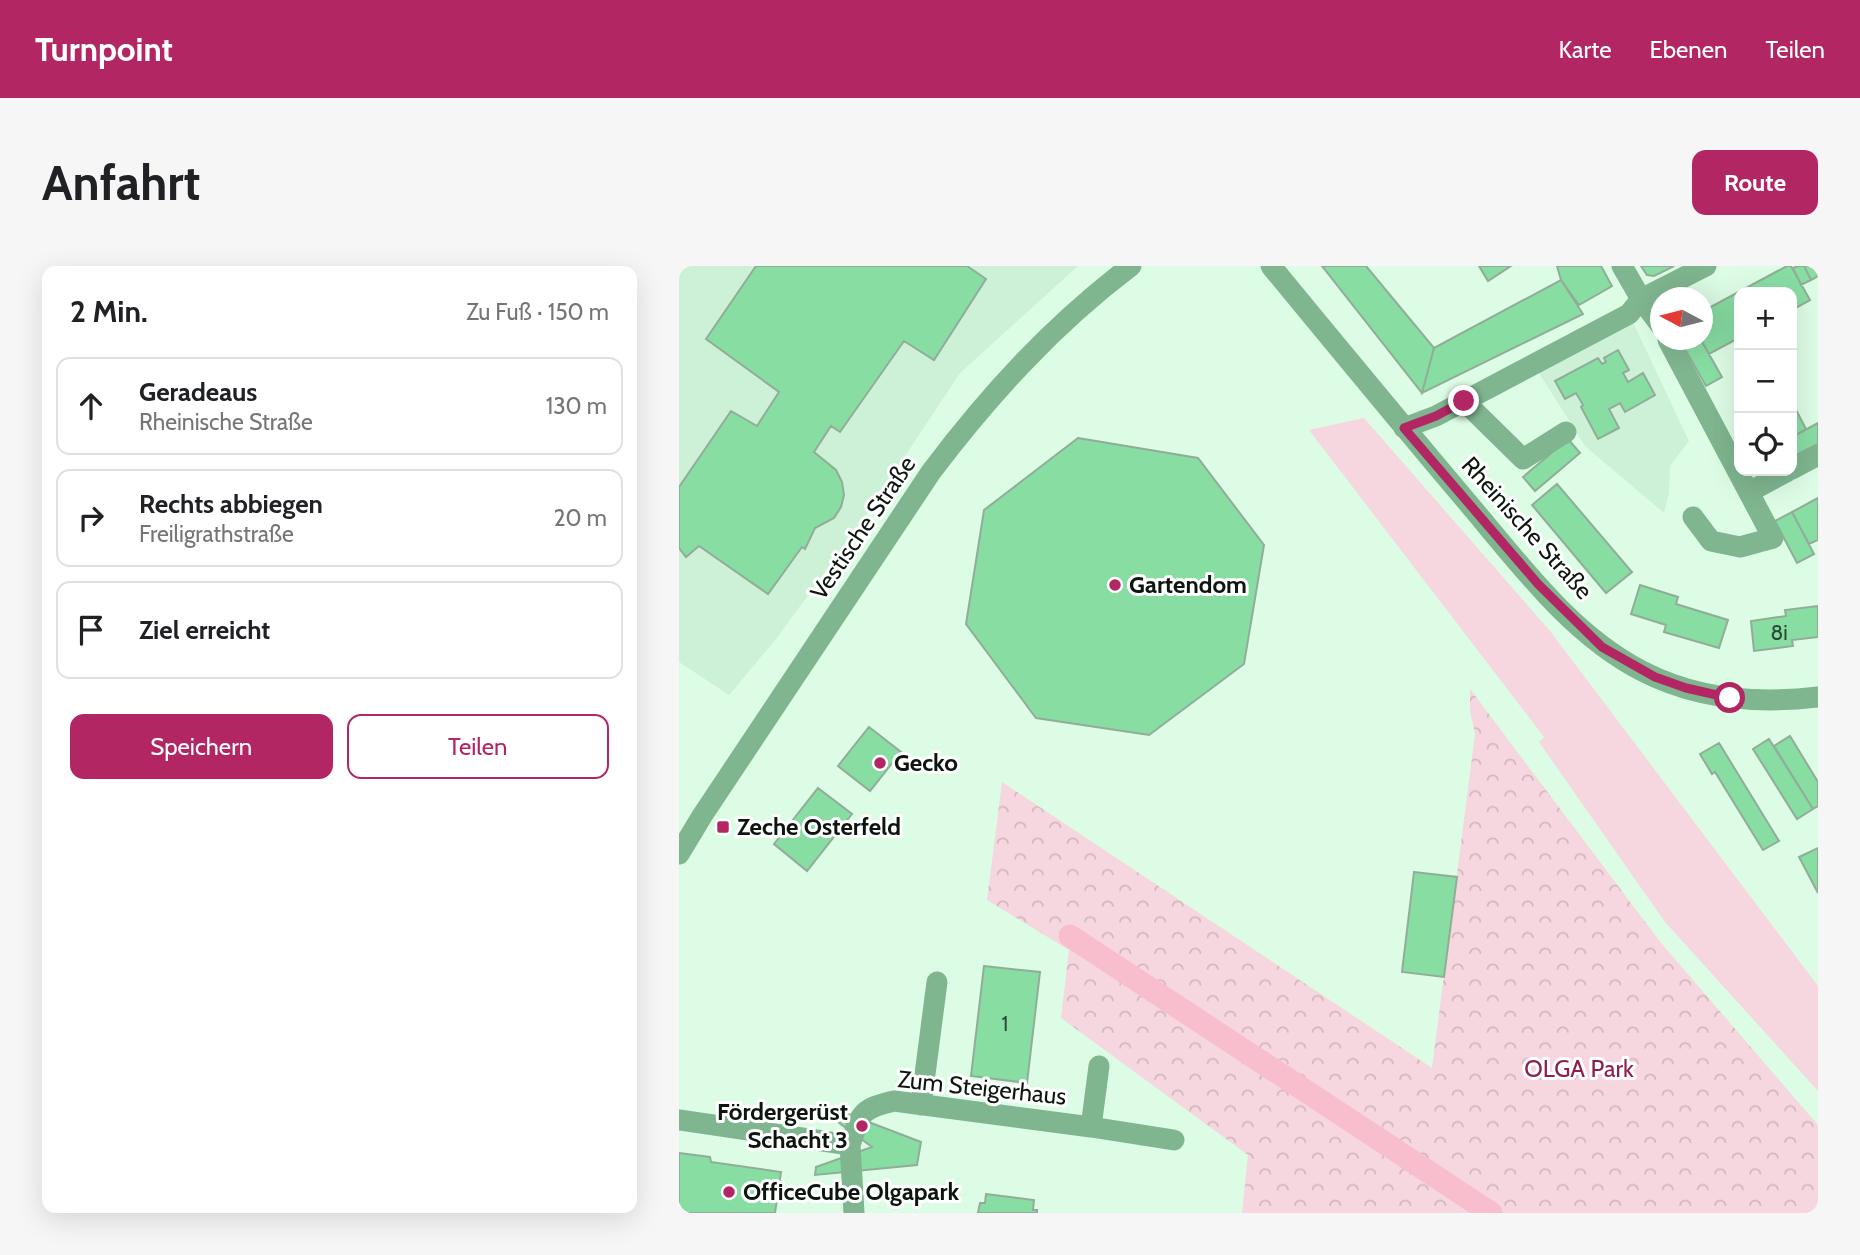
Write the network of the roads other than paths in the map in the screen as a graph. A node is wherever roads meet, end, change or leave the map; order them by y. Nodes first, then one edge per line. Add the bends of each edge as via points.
1 (1131, 266) edge
2 (1271, 266) edge
3 (1622, 266) edge
4 (1706, 266) edge
5 (1641, 299) junction
6 (1650, 311) edge
7 (1673, 350) edge
8 (1464, 401) junction
9 (1404, 428) junction
10 (1566, 432) dead end
11 (1818, 455) edge
12 (1797, 466) edge
13 (1779, 476) edge
14 (1749, 492) junction
15 (1693, 517) dead end
16 (1818, 696) edge
17 (679, 854) edge
18 (937, 982) dead end
19 (1100, 1066) dead end
20 (921, 1105) junction
21 (679, 1120) edge
22 (1091, 1126) junction
23 (1174, 1140) dead end
24 (850, 1145) junction
25 (854, 1213) edge

1 - 17 street, Vestische Straße via 1040,343 957,438
2 - 9 street, Rheinische Straße
3 - 5 street
4 - 5 street
5 - 6 street
5 - 8 street via 1629,314
7 - 14 street
8 - 9 street
8 - 10 street via 1523,459
9 - 16 street, Rheinische Straße via 1538,584 1602,647 1655,677 1707,694 1769,700
11 - 12 street
13 - 14 street
14 - 15 street via 1773,538 1740,547 1711,541
18 - 20 street
19 - 22 street, Zum Steigerhaus
20 - 22 street, Zum Steigerhaus
20 - 24 street, Zum Steigerhaus via 894,1101 872,1106 860,1116
21 - 24 street
22 - 23 street, Zum Steigerhaus
24 - 25 street, Zum Steigerhaus

